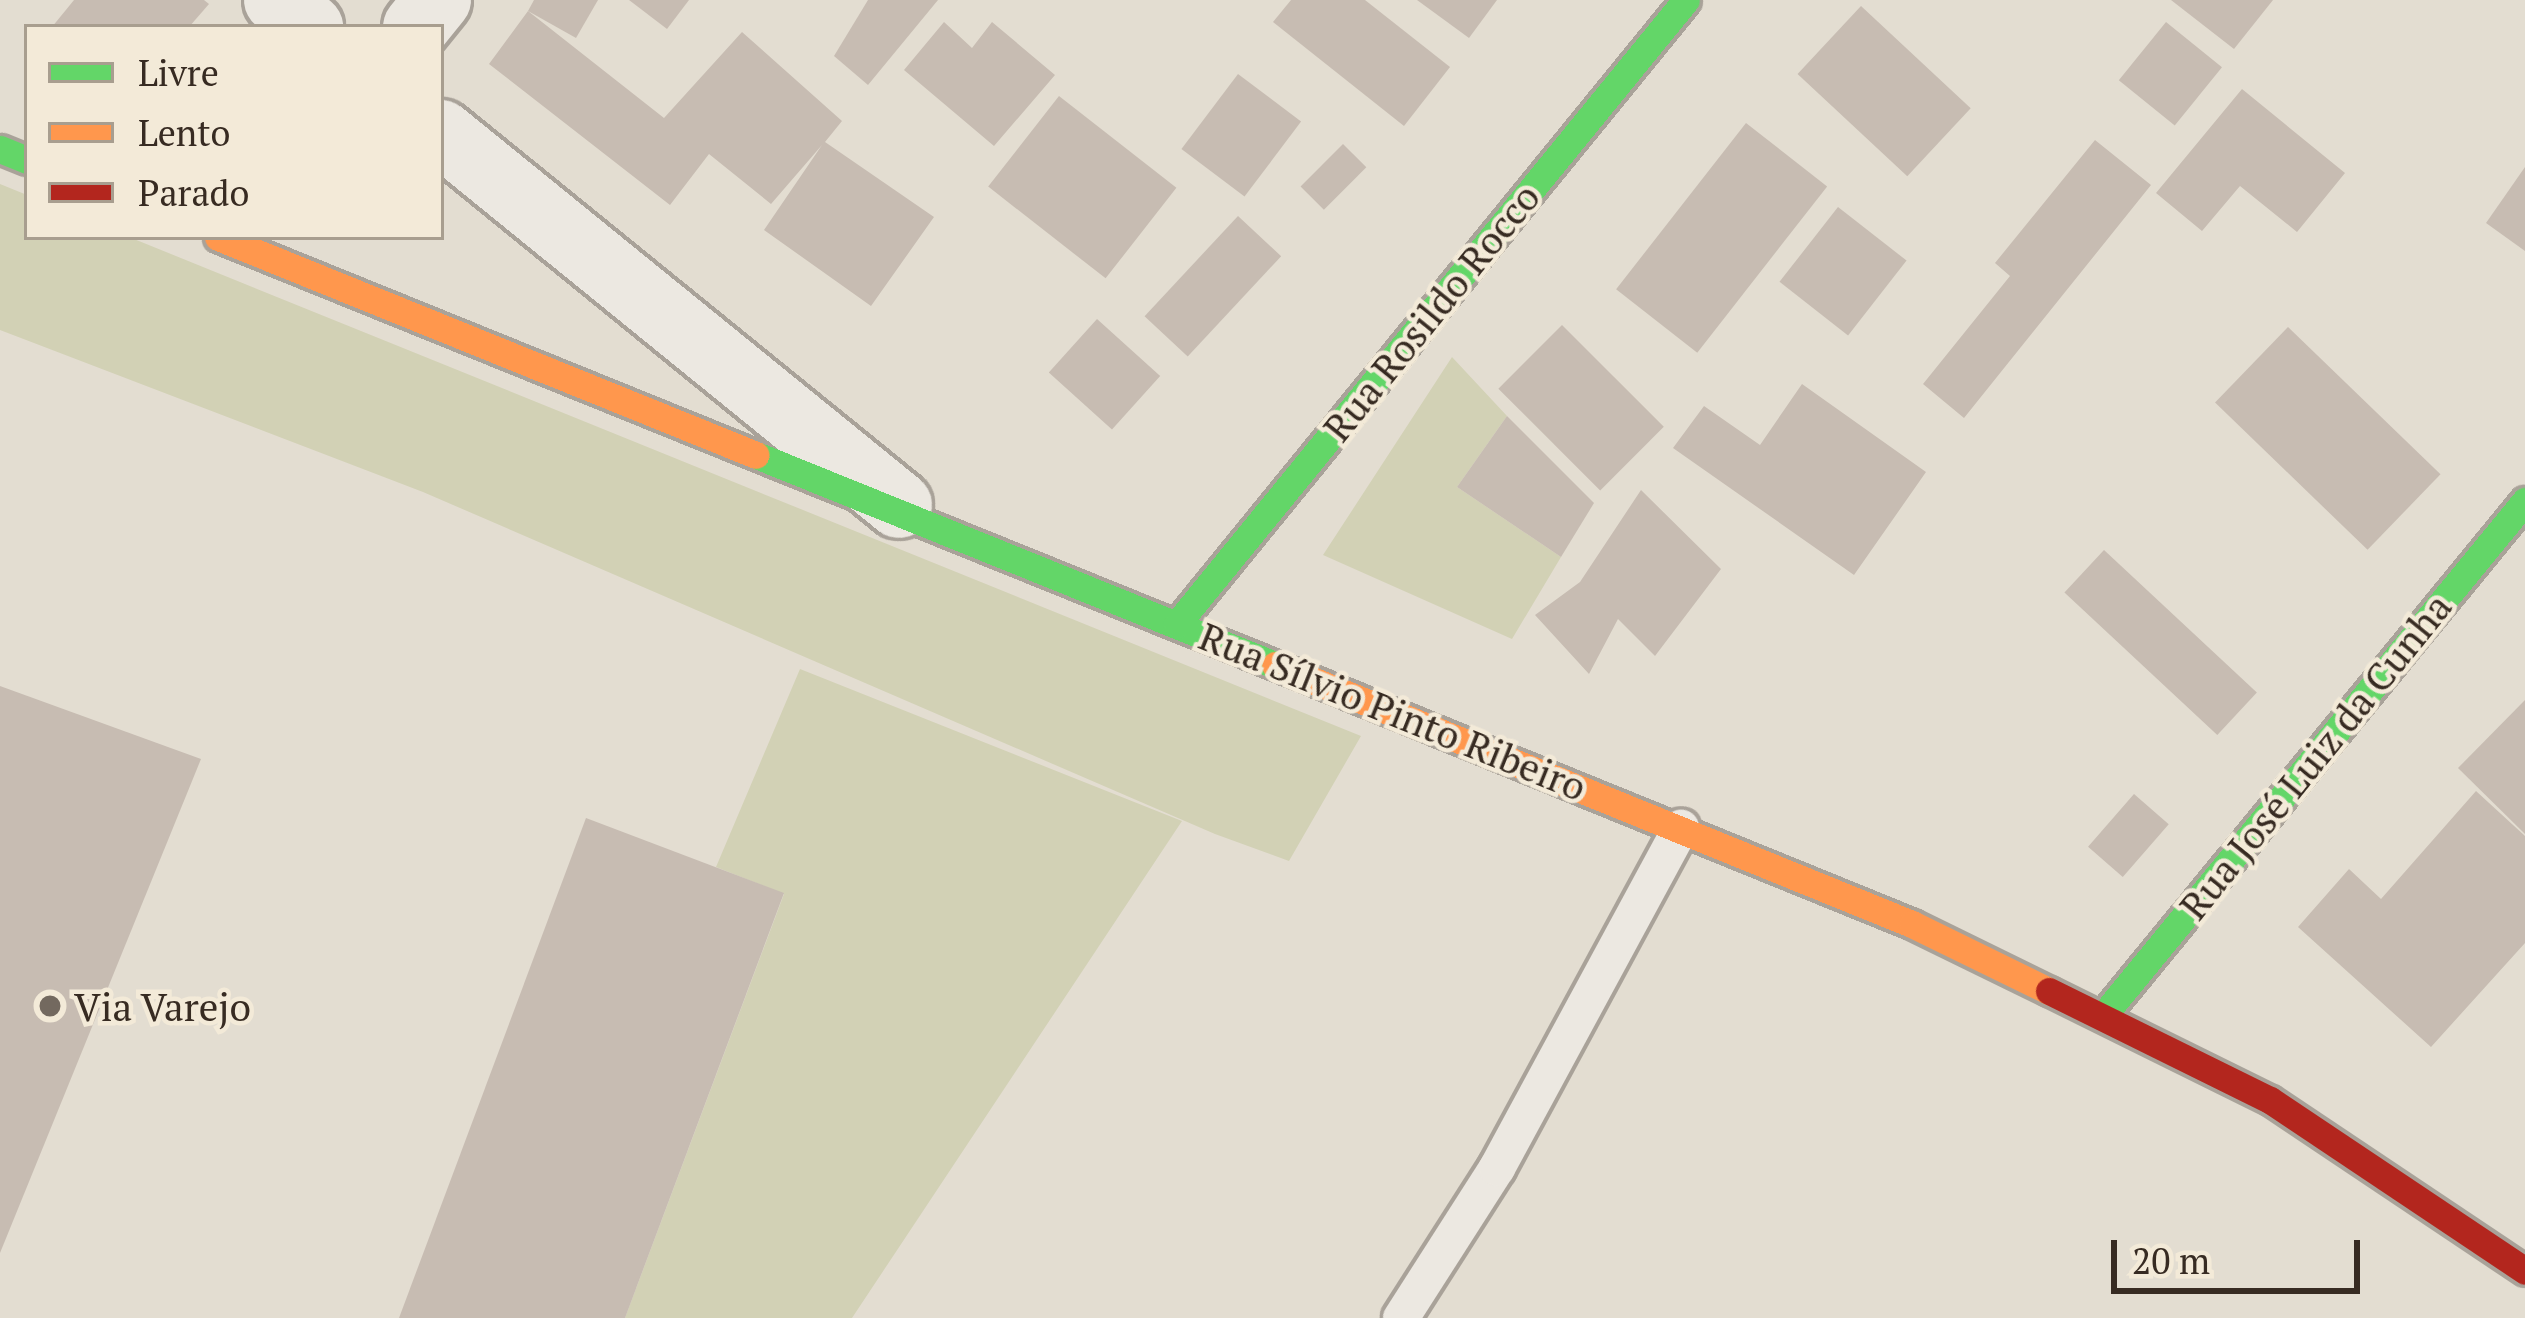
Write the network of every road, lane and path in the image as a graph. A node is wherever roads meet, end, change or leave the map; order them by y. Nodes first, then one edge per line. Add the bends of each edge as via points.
1 (277, 0) edge
2 (438, 0) edge
3 (1686, 0) edge
4 (306, 24) edge
5 (418, 24) edge
6 (444, 135) edge
7 (234, 240) edge
8 (2525, 500) edge
9 (914, 517) junction
10 (1177, 624) junction
11 (1682, 828) junction
12 (2106, 1012) junction
13 (2525, 1271) edge
14 (1401, 1318) edge

1 - 4 street
2 - 5 street
3 - 10 street, Rua Rosildo Rocco
6 - 9 street
7 - 9 street, Rua Sílvio Pinto Ribeiro
8 - 12 street, Rua José Luiz da Cunha
9 - 10 street, Rua Sílvio Pinto Ribeiro
10 - 11 street, Rua Sílvio Pinto Ribeiro
11 - 12 street, Rua Sílvio Pinto Ribeiro
11 - 14 lane via 1497,1168
12 - 13 street, Rua Sílvio Pinto Ribeiro via 2413,1187

